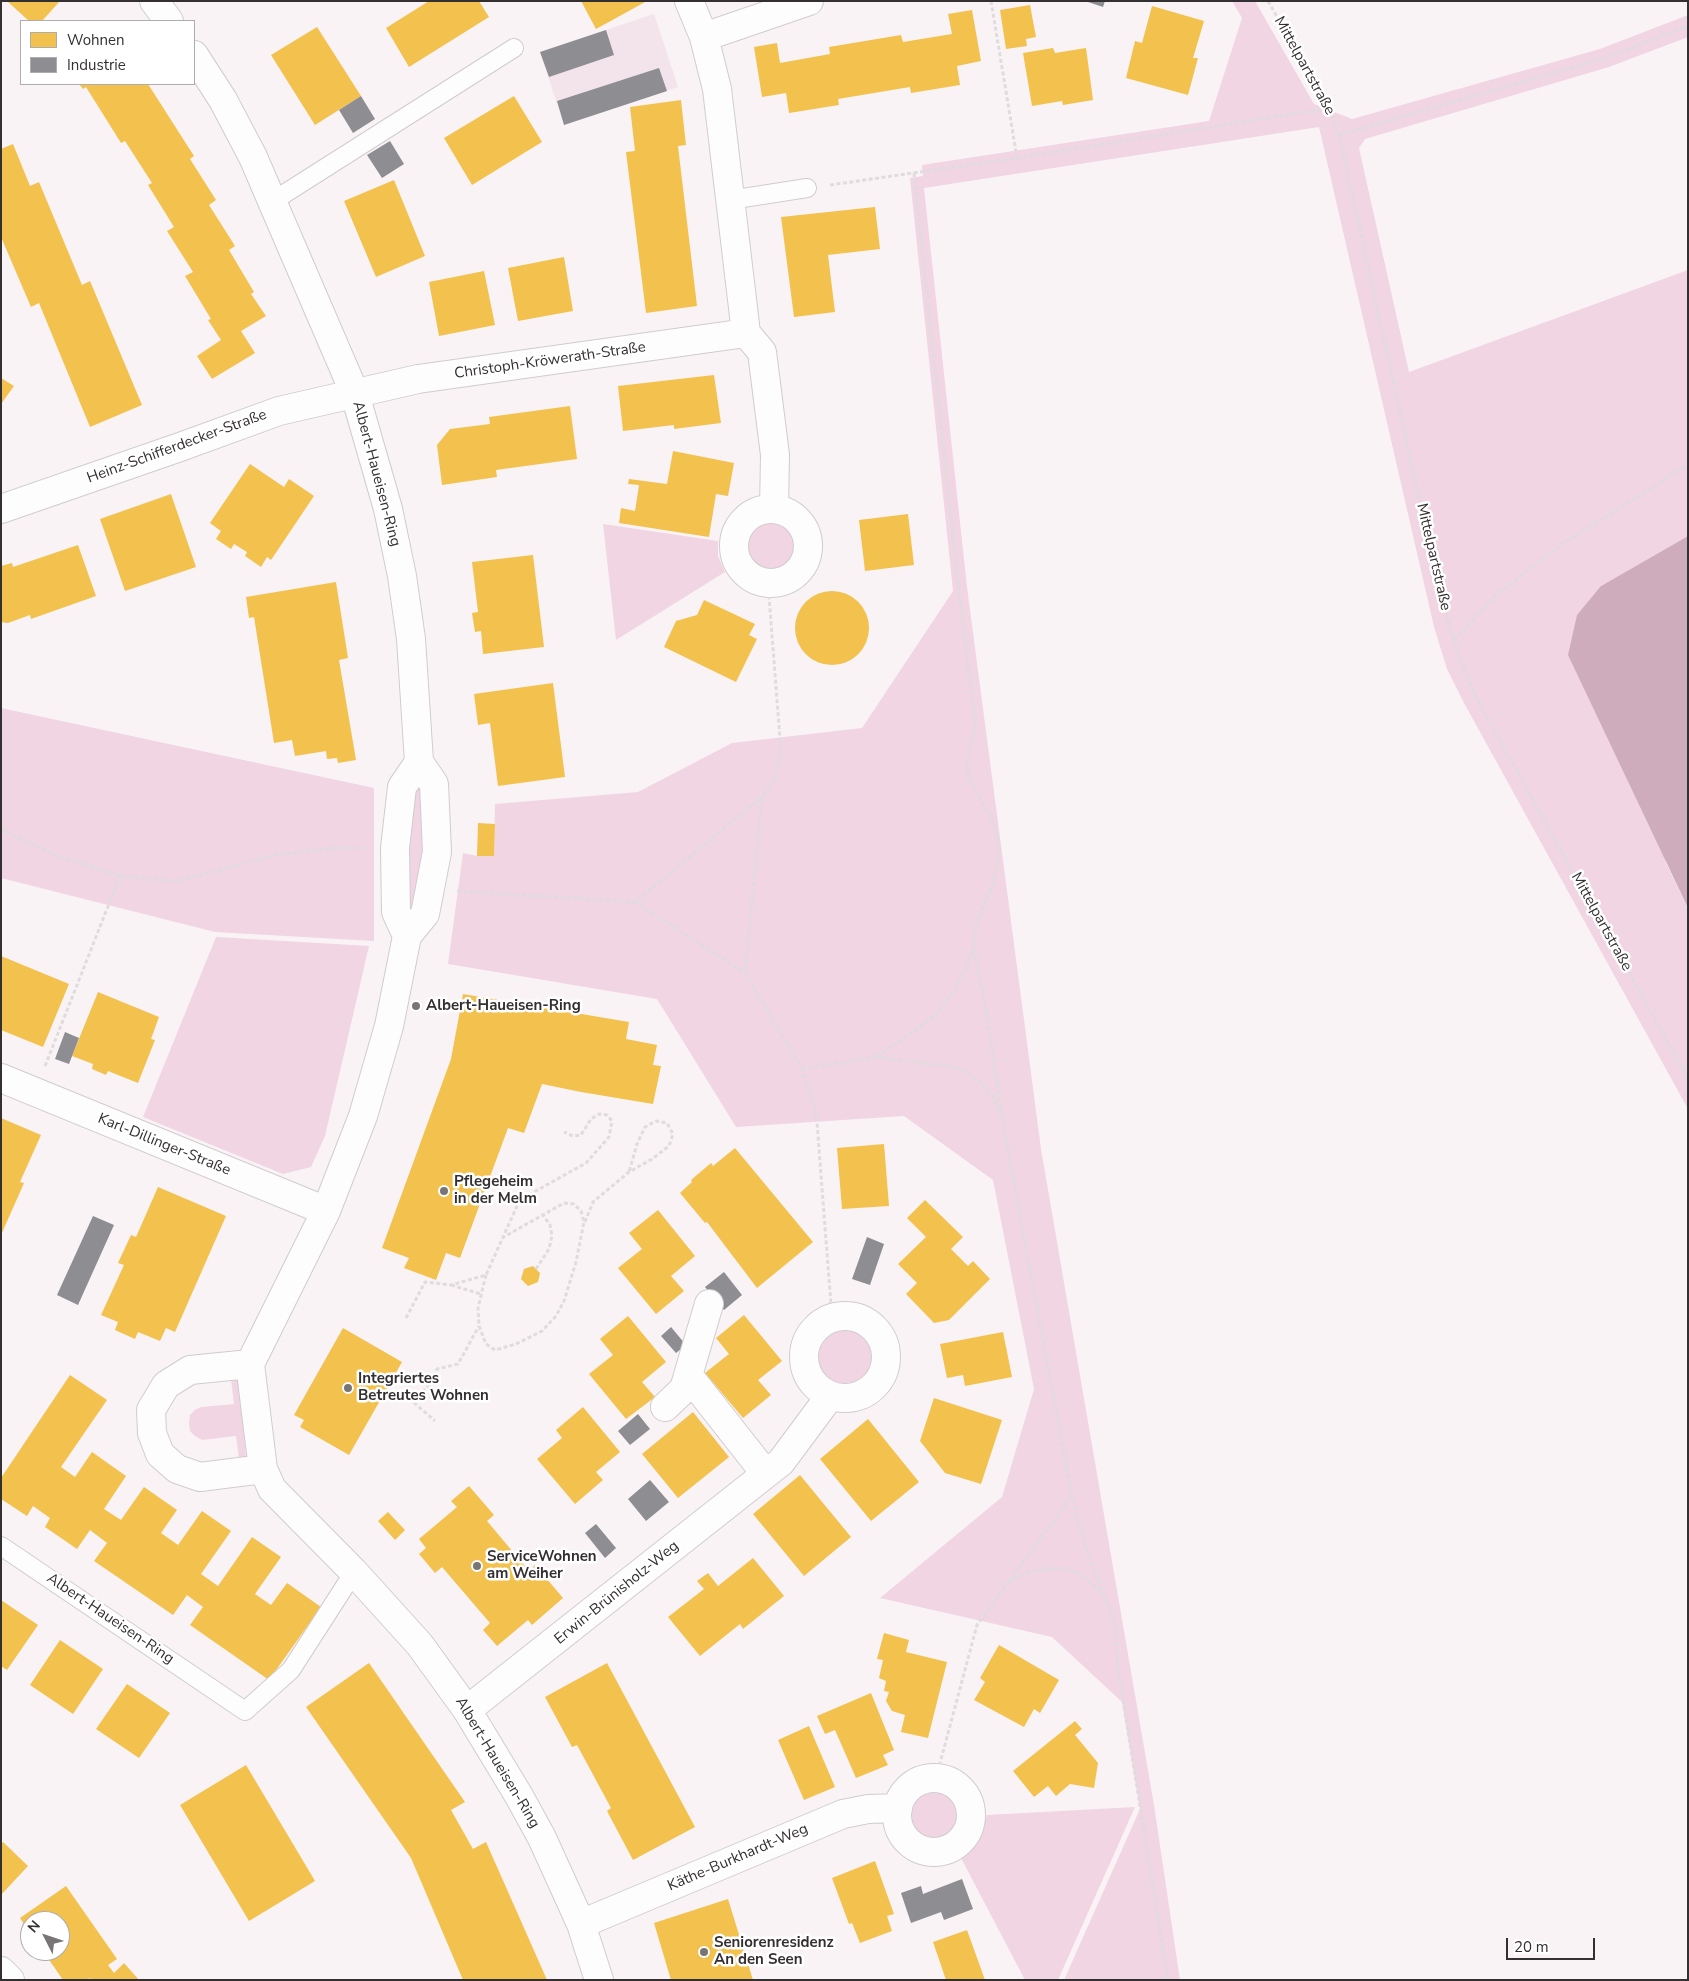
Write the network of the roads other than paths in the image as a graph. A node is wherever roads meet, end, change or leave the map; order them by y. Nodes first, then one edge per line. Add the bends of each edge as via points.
1 (154, 1) edge
2 (689, 1) edge
3 (809, 1) edge
4 (168, 20) edge
5 (704, 37) junction
6 (514, 48) dead end
7 (195, 57) edge
8 (807, 188) road end
9 (730, 200) junction
10 (273, 202) junction
11 (746, 333) junction
12 (355, 394) junction
13 (1, 509) edge
14 (774, 509) junction
15 (418, 762) junction
16 (407, 936) junction
17 (1, 1078) edge
18 (326, 1211) junction
19 (709, 1304) dead end
20 (250, 1364) junction
21 (688, 1375) junction
22 (830, 1396) junction
23 (665, 1407) dead end
24 (263, 1469) junction
25 (765, 1473) junction
26 (1, 1546) edge
27 (354, 1572) junction
28 (467, 1710) junction
29 (898, 1808) junction
30 (581, 1924) junction
31 (1, 1971) edge
32 (10, 1980) edge
33 (599, 1980) edge

1 - 4 street
2 - 5 street
3 - 5 street
5 - 9 street via 717,89
6 - 10 lane
7 - 10 street, Albert-Haueisen-Ring via 224,100
8 - 9 lane
9 - 11 street
10 - 12 street, Albert-Haueisen-Ring
11 - 12 street, Christoph-Kröwerath-Straße via 418,379
11 - 14 street via 762,352 775,455
12 - 13 street, Heinz-Schifferdecker-Straße via 278,411
12 - 15 street, Albert-Haueisen-Ring via 388,509 402,576 411,639
14 - 14 street via 786,512 801,525 808,542 807,555 793,576 782,582 768,583 747,575 739,566 734,543 742,522 752,514
15 - 16 street via 402,787 395,848 396,912
15 - 16 street via 434,784 437,852 425,914
16 - 18 street via 389,1026 363,1116
17 - 18 street, Karl-Dillinger-Straße
18 - 20 street
19 - 21 street
20 - 24 street, Albert-Haueisen-Ring
20 - 24 street via 190,1370 166,1385 151,1410 152,1433 160,1454 176,1469 200,1477
21 - 23 street via 684,1390
21 - 25 street
22 - 22 street via 843,1399 869,1391 885,1369 887,1356 877,1330 854,1316 832,1318 816,1327 803,1352 809,1379
22 - 25 street, Erwin-Brünisholz-Weg via 781,1462
24 - 27 street, Albert-Haueisen-Ring via 272,1489
25 - 28 street, Erwin-Brünisholz-Weg
26 - 27 lane, Albert-Haueisen-Ring via 245,1711 291,1670
27 - 28 street, Albert-Haueisen-Ring via 420,1645
28 - 30 street, Albert-Haueisen-Ring via 528,1812
29 - 29 street via 902,1796 921,1780 945,1779 965,1794 970,1805 969,1829 953,1848 942,1852 918,1849 901,1832
29 - 30 street, Käthe-Burkhardt-Weg via 843,1814
30 - 33 street, Albert-Haueisen-Ring
31 - 32 street

